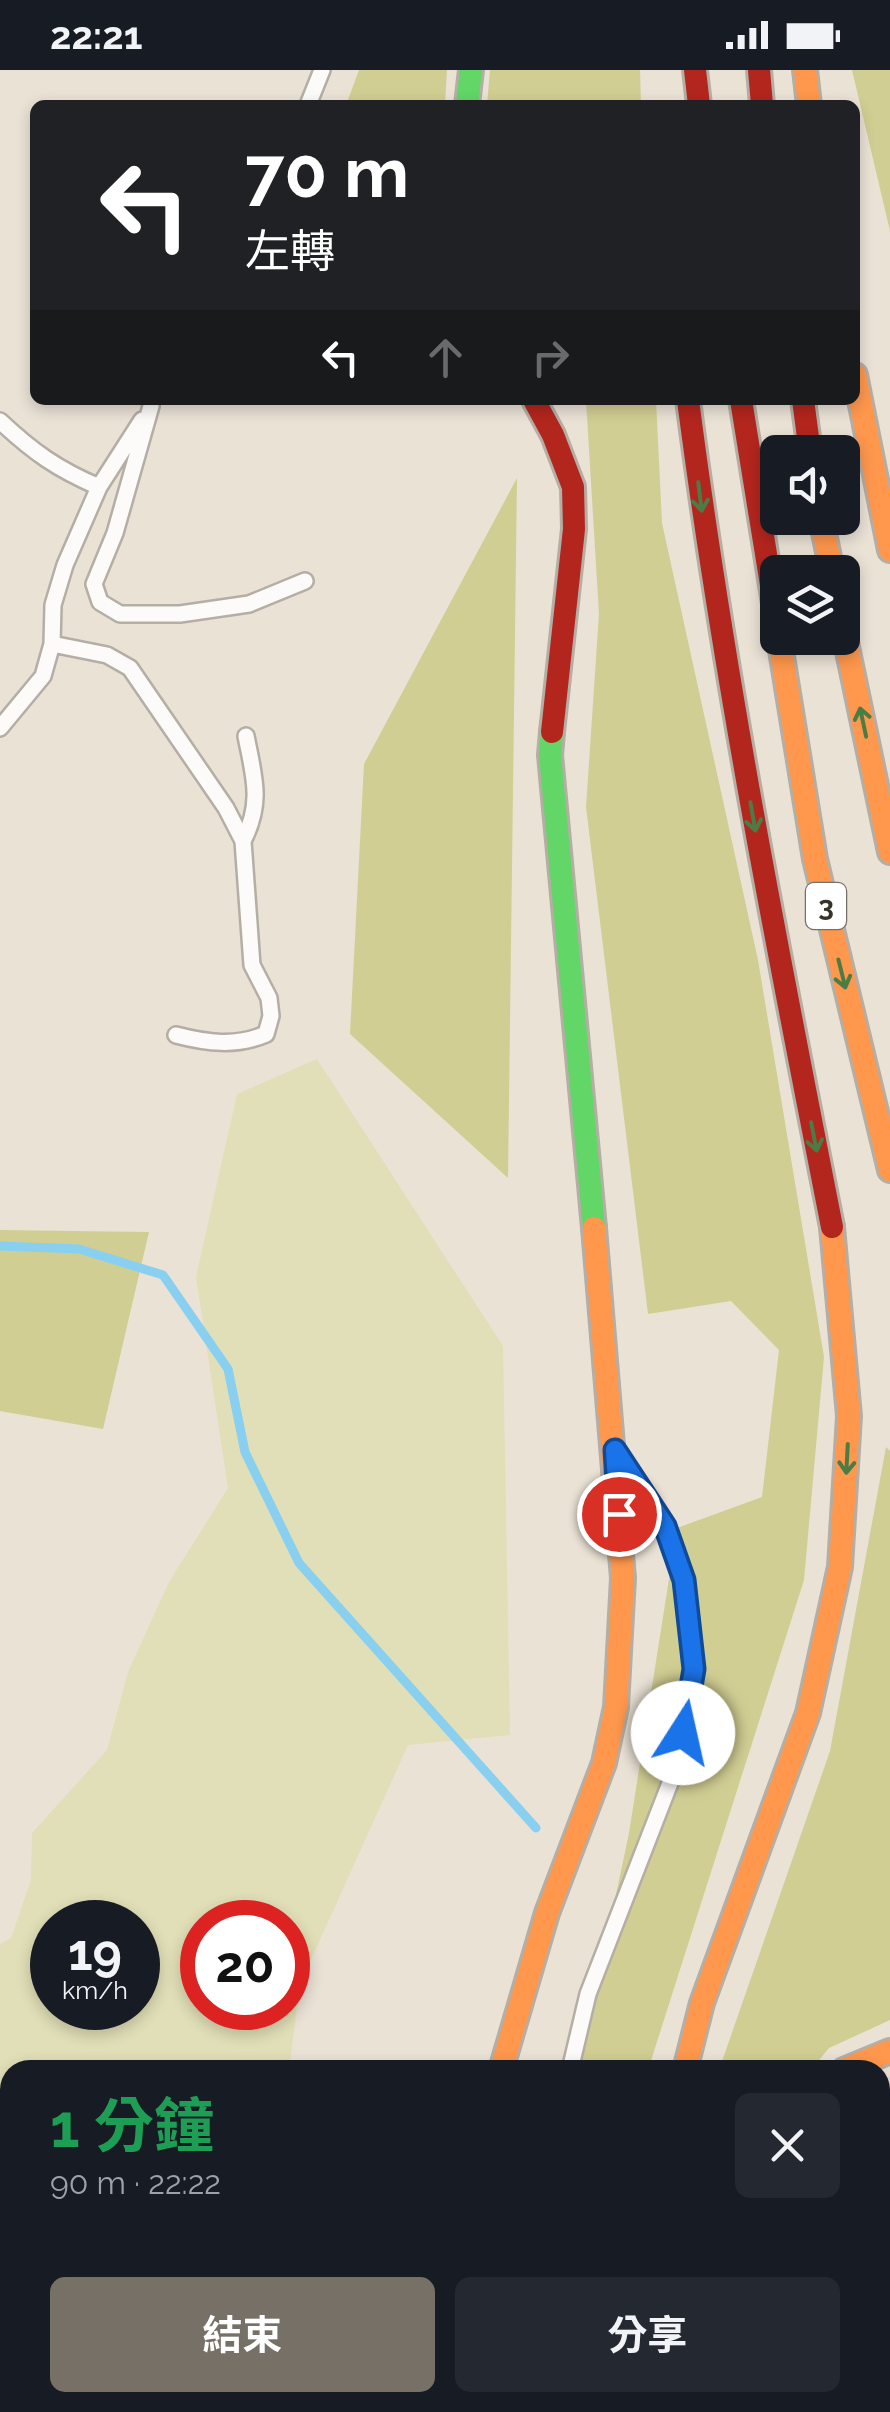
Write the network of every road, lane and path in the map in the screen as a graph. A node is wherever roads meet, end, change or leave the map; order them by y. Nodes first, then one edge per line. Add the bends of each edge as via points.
1 (322, 70) edge
2 (470, 70) edge
3 (695, 70) edge
4 (759, 70) edge
5 (805, 70) edge
6 (310, 100) edge
7 (467, 100) edge
8 (699, 100) edge
9 (762, 100) edge
10 (808, 100) edge
11 (860, 400) edge
12 (152, 405) edge
13 (152, 405) edge
14 (537, 405) edge
15 (689, 405) edge
16 (742, 405) edge
17 (804, 405) edge
18 (0, 421) edge
19 (808, 435) edge
20 (98, 487) junction
21 (890, 550) edge
22 (766, 555) edge
23 (305, 581) dead end
24 (52, 644) junction
25 (782, 655) edge
26 (849, 655) edge
27 (0, 728) edge
28 (246, 736) dead end
29 (243, 841) junction
30 (890, 852) edge
31 (176, 1035) dead end
32 (890, 1170) edge
33 (615, 1450) junction
34 (504, 2060) edge
35 (572, 2060) edge
36 (688, 2060) edge

1 - 6 lane
2 - 7 main road
3 - 8 main road
4 - 9 main road
5 - 10 main road
11 - 21 main road
12 - 20 lane
13 - 23 lane via 94,584 100,602 120,614 180,614 249,604
14 - 33 main road via 573,487 550,755
15 -> 36 main road via 710,580 835,1243 850,1416 840,1567 808,1713 702,2003
16 - 22 main road
17 - 19 main road
18 - 20 lane via 58,469
20 - 24 lane via 53,605
24 - 27 lane via 43,676
24 - 29 lane via 107,655 130,668
25 -> 32 main road, 3 via 815,859
30 -> 26 main road
28 - 29 lane via 257,794
29 - 31 lane via 252,965 269,998 266,1034 248,1042 206,1043
33 - 34 main road via 623,1578 616,1707 604,1763 547,1913
33 - 35 lane via 665,1526 684,1580 694,1669 677,1766 588,1994

